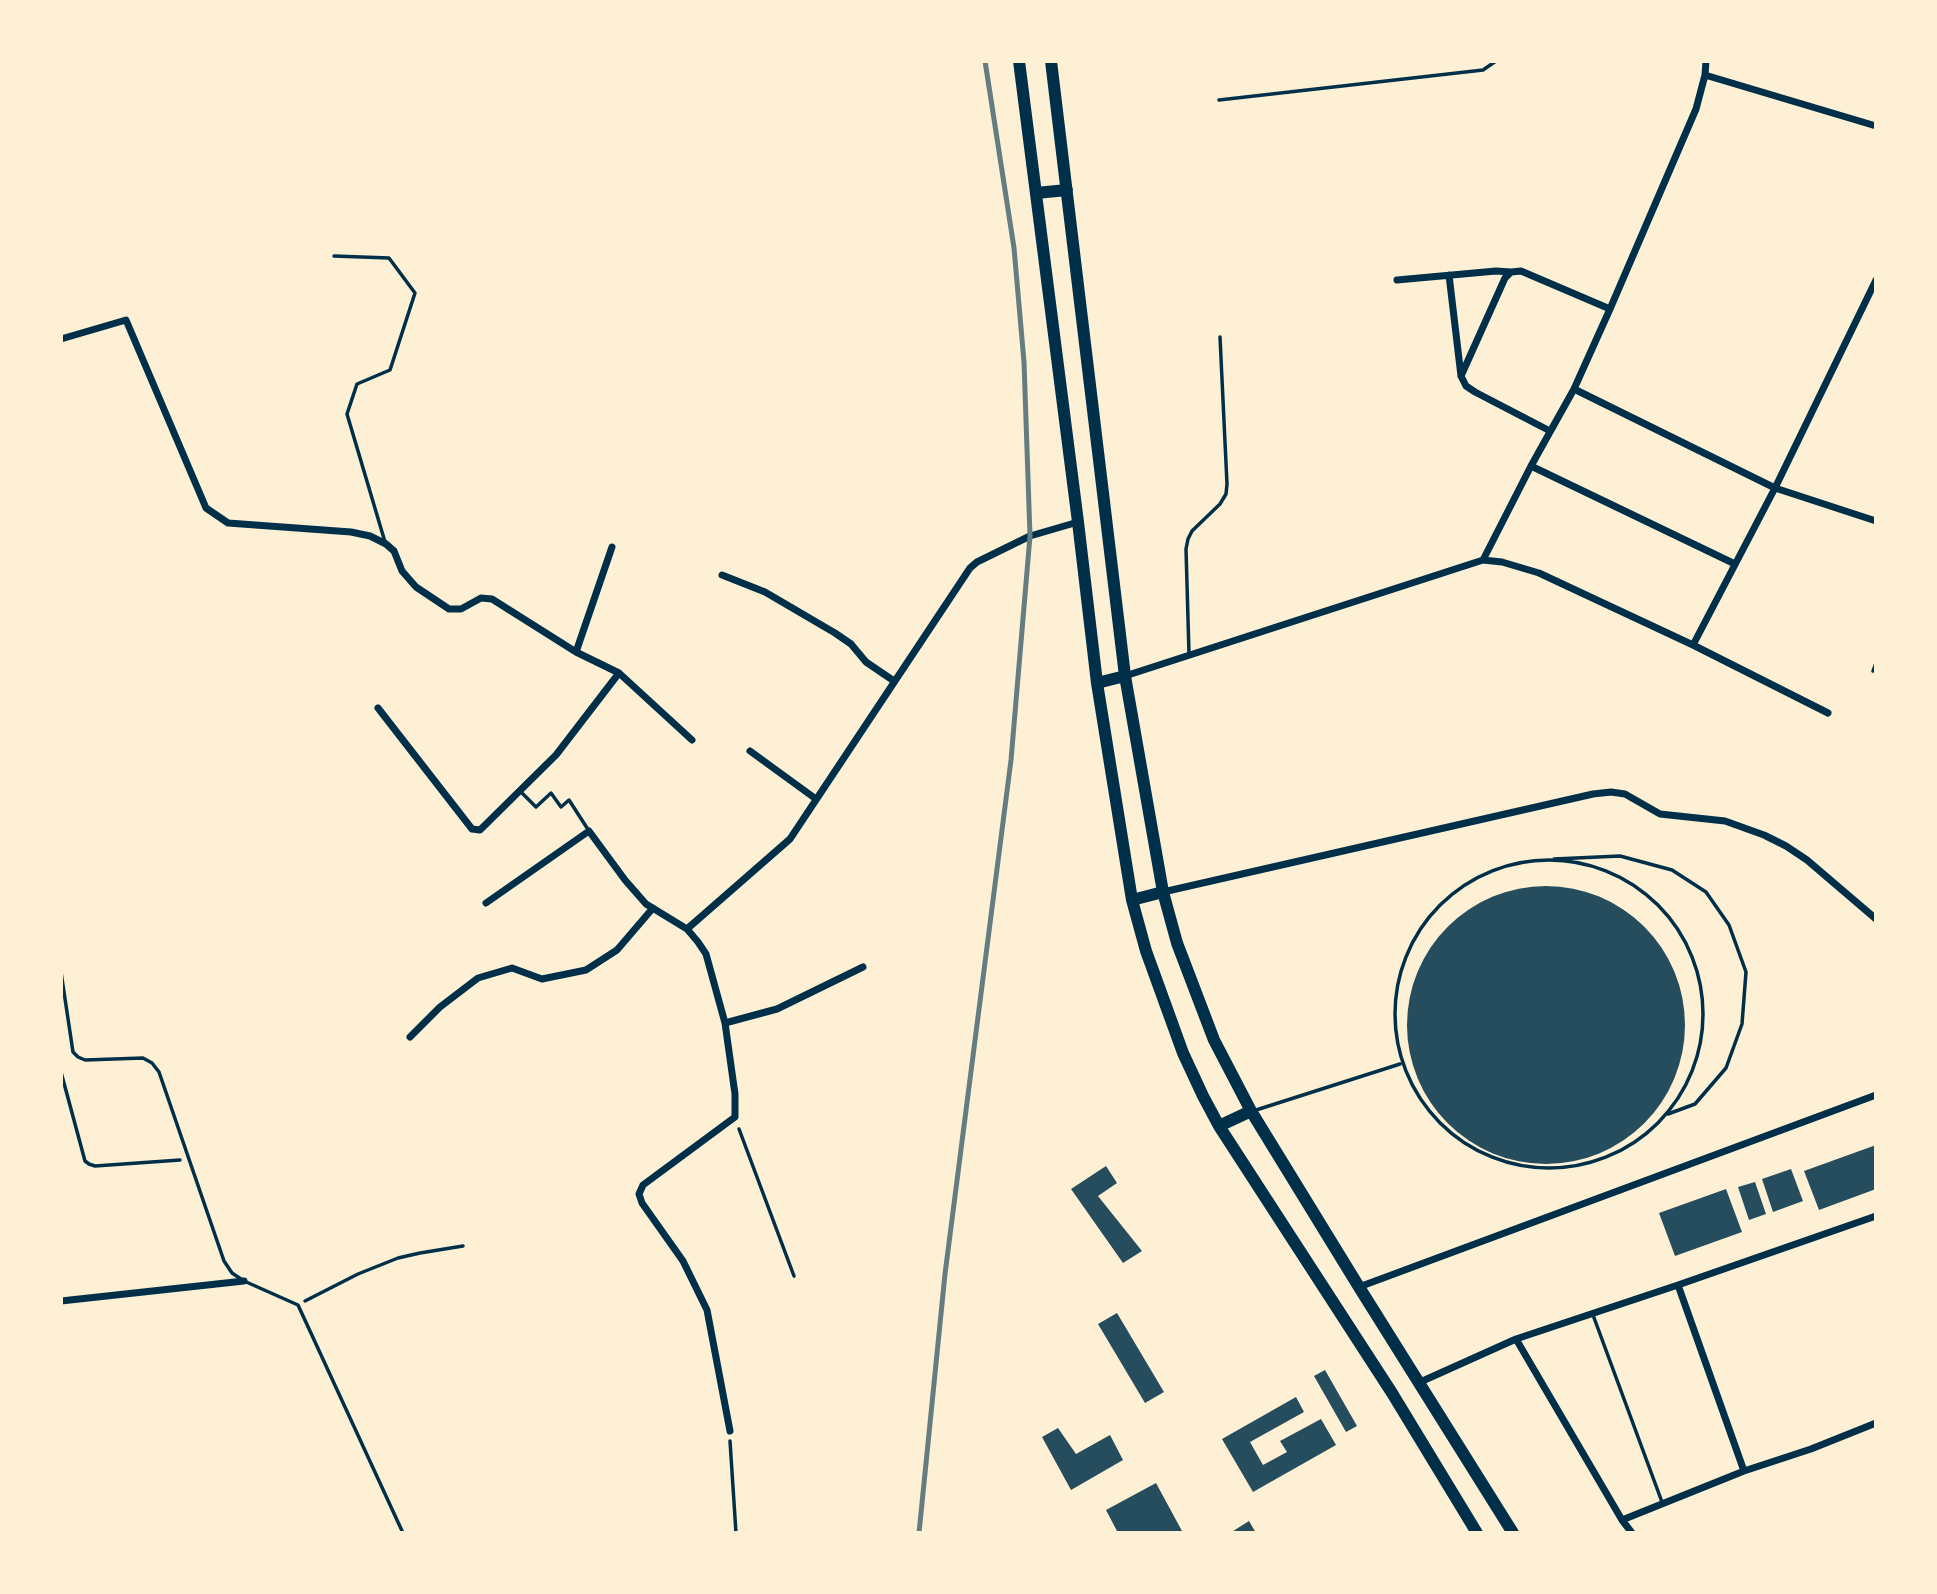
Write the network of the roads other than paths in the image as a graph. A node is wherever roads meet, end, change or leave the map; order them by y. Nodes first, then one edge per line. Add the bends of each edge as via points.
1 (1019, 61) edge
2 (1051, 61) edge
3 (1496, 61) edge
4 (1706, 61) edge
5 (1705, 75) junction
6 (1219, 100) dead end
7 (1876, 126) edge
8 (1066, 190) junction
9 (1036, 193) junction
10 (334, 256) dead end
11 (1511, 272) junction
12 (1449, 275) junction
13 (1397, 280) dead end
14 (1876, 280) edge
15 (1610, 309) junction
16 (1220, 337) dead end
17 (61, 339) edge
18 (1461, 376) junction
19 (1574, 389) junction
20 (1550, 431) junction
21 (1531, 466) junction
22 (1774, 488) junction
23 (1876, 521) edge
24 (1078, 522) junction
25 (386, 544) junction
26 (612, 547) dead end
27 (1483, 560) junction
28 (1735, 564) junction
29 (722, 575) dead end
30 (1693, 645) junction
31 (576, 652) junction
32 (1189, 656) junction
33 (1876, 663) edge
34 (1873, 671) dead end
35 (619, 673) junction
36 (1125, 676) junction
37 (894, 681) junction
38 (1097, 683) junction
39 (378, 708) dead end
40 (1828, 713) dead end
41 (692, 740) dead end
42 (750, 751) dead end
43 (520, 791) junction
44 (816, 799) junction
45 (589, 831) junction
46 (1538, 859) junction
47 (1163, 892) junction
48 (1132, 900) junction
49 (486, 903) dead end
50 (653, 908) junction
51 (1876, 919) edge
52 (687, 929) junction
53 (863, 967) dead end
54 (61, 972) edge
55 (725, 1023) junction
56 (410, 1037) dead end
57 (1400, 1064) junction
58 (1876, 1095) edge
59 (1251, 1111) junction
60 (1667, 1114) junction
61 (1219, 1126) junction
62 (1876, 1216) edge
63 (244, 1281) junction
64 (1678, 1285) junction
65 (1359, 1287) junction
66 (61, 1301) edge
67 (1593, 1314) junction
68 (1517, 1339) junction
69 (1418, 1383) junction
70 (1876, 1423) edge
71 (730, 1431) road end
72 (1744, 1471) junction
73 (1663, 1504) junction
74 (1622, 1520) junction
75 (403, 1533) edge
76 (1477, 1533) edge
77 (1513, 1533) edge
78 (1632, 1533) edge

1 - 9 main road
2 - 8 main road
3 - 6 lane via 1483,70
4 - 5 street
5 - 7 street
5 - 15 street via 1696,109
8 - 9 main road
8 - 36 main road
9 - 24 main road
10 - 25 lane via 389,258 415,293 390,370 357,384 347,415
11 - 12 street
11 - 15 street via 1521,271
11 - 18 street
12 - 13 street
12 - 18 street
14 - 22 street
15 - 19 street
16 - 32 lane via 1227,484 1220,504 1188,539
17 - 25 street via 126,320 205,508 228,523 351,532
18 - 20 street via 1475,392
19 - 20 street
19 - 22 street
20 - 21 street
21 - 27 street
21 - 28 street
22 - 23 street
22 - 28 street
24 - 37 street via 1030,536 970,568
24 - 38 main road
25 - 31 street via 409,581 449,609 461,609 481,597 492,599
26 - 31 street
27 - 30 street via 1539,573
27 - 32 street
28 - 30 street
29 - 37 street via 765,592 835,633
30 - 40 street
31 - 35 street
32 - 36 street
33 - 34 lane
35 - 41 street
35 - 43 street via 556,755
36 - 38 main road
36 - 47 main road
37 - 44 street
38 - 48 main road
39 - 43 street via 472,829 480,830
42 - 44 street
43 - 45 lane via 536,807 551,793 561,807 569,800
44 - 52 street via 790,839
45 - 49 street
45 - 50 street via 630,886
46 - 57 lane via 1481,874 1437,905 1406,950 1393,1002
46 - 60 lane via 1592,865 1640,888 1678,927 1700,976 1704,1015 1694,1068
46 - 60 lane via 1620,856 1672,870 1706,892 1729,925 1746,972 1742,1024 1726,1068 1695,1104
47 - 48 main road
47 - 51 street via 1611,792 1625,793 1660,814 1725,821 1764,835 1807,860
47 - 59 main road via 1194,991
48 - 61 main road via 1183,1053
50 - 52 street
50 - 56 street via 617,950 586,970 542,979 512,968 478,978 439,1007
52 - 55 street via 706,954
53 - 55 street via 777,1009
54 - 63 lane via 73,1052 78,1058 143,1058 159,1073 223,1261
55 - 71 street via 735,1117 643,1185 639,1194 683,1261 707,1310
57 - 59 lane
57 - 60 lane via 1437,1122 1482,1153 1534,1168 1588,1163 1625,1148
58 - 65 street
59 - 61 main road
59 - 65 main road
61 - 76 main road
62 - 64 street
63 - 66 street
63 - 75 lane via 298,1305
64 - 67 street
64 - 72 street
65 - 69 main road
67 - 68 street
67 - 73 lane
68 - 69 street
68 - 74 street
69 - 77 main road
70 - 72 street
72 - 73 street
73 - 74 street
74 - 78 street

